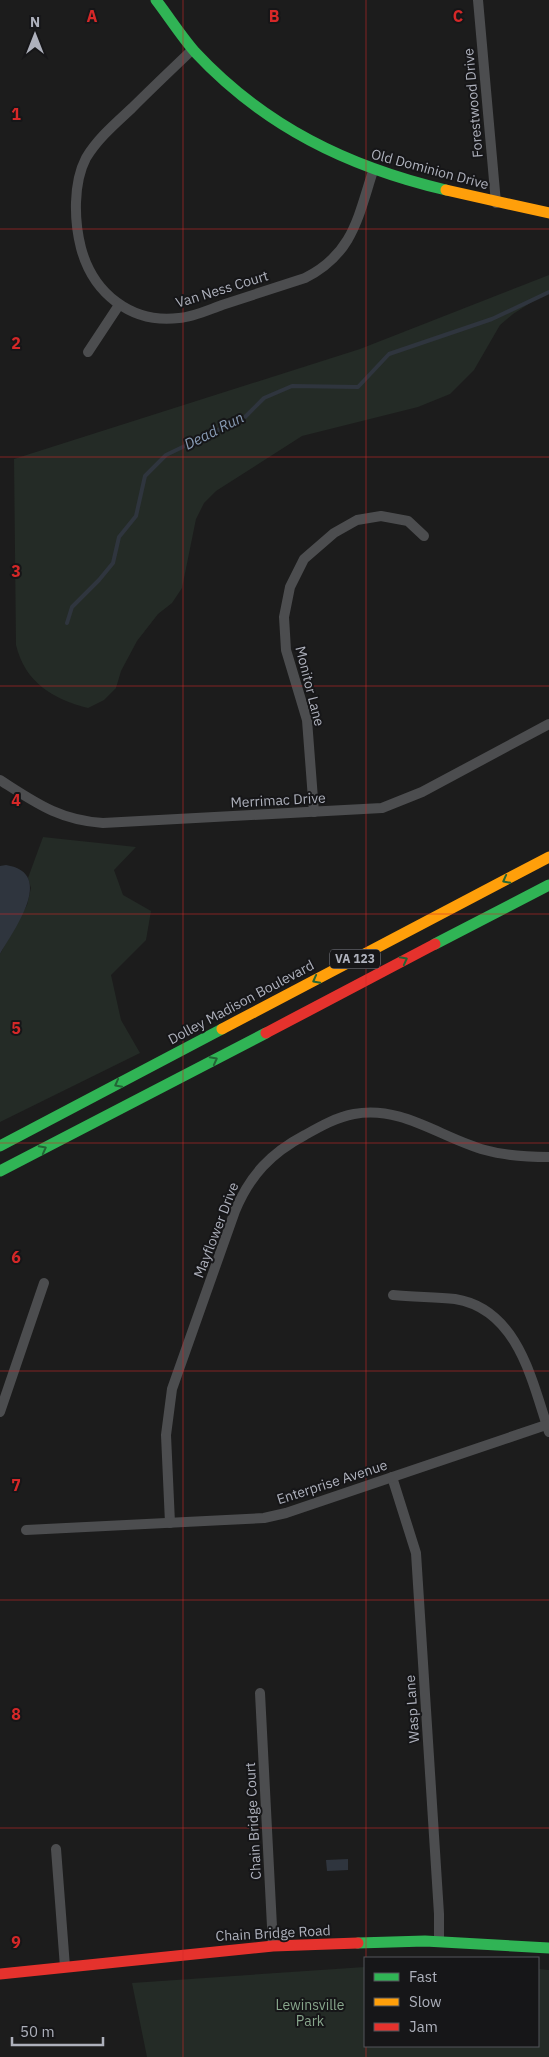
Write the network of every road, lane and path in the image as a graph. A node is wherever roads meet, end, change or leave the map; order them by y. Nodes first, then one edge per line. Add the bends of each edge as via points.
1 (156, 0) edge
2 (478, 0) edge
3 (192, 50) junction
4 (374, 171) junction
5 (496, 203) junction
6 (549, 213) edge
7 (119, 305) junction
8 (88, 352) dead end
9 (424, 536) dead end
10 (549, 724) edge
11 (0, 780) edge
12 (314, 812) junction
13 (549, 857) edge
14 (549, 885) edge
15 (0, 1146) edge
16 (549, 1157) edge
17 (0, 1171) edge
18 (44, 1283) dead end
19 (393, 1295) dead end
20 (0, 1412) edge
21 (548, 1427) edge
22 (392, 1477) junction
23 (170, 1523) junction
24 (26, 1530) dead end
25 (260, 1693) dead end
26 (56, 1848) dead end
27 (439, 1942) junction
28 (273, 1946) junction
29 (549, 1948) edge
30 (65, 1968) junction
31 (0, 1974) edge

1 - 3 main road, Old Dominion Drive
2 - 5 street, Forestwood Drive
3 - 4 main road, Old Dominion Drive via 212,72 260,112 317,146
3 - 7 street, Van Ness Court via 102,136 80,173 77,211 84,260 104,293
4 - 5 main road, Old Dominion Drive
4 - 7 street, Van Ness Court via 352,235 344,248 320,270 305,278 180,318 148,317
5 - 6 main road, Old Dominion Drive
7 - 8 street
9 - 12 street, Monitor Lane via 408,521 381,516 357,520 334,533 304,559 290,587 284,617 286,650 307,720
10 - 12 street, Merrimac Drive via 396,804 382,808
11 - 12 street, Merrimac Drive via 45,809 84,822
13 -> 15 main road, Dolley Madison Boulevard / VA 123
17 -> 14 main road, VA 123
16 - 23 street, Mayflower Drive via 504,1155 483,1150 404,1117 371,1112 329,1122 281,1148 266,1161 243,1192 235,1211 172,1389 166,1435
18 - 20 street
19 - 21 street via 455,1300 485,1310 498,1320 518,1345
21 - 22 street, Enterprise Avenue
22 - 23 street, Enterprise Avenue via 264,1518
22 - 27 street, Wasp Lane via 416,1553
23 - 24 street, Enterprise Avenue
25 - 28 street, Chain Bridge Court
26 - 30 street
27 - 28 main road, Chain Bridge Road
27 - 29 main road, Chain Bridge Road
28 - 30 main road, Chain Bridge Road
30 - 31 main road, Chain Bridge Road

